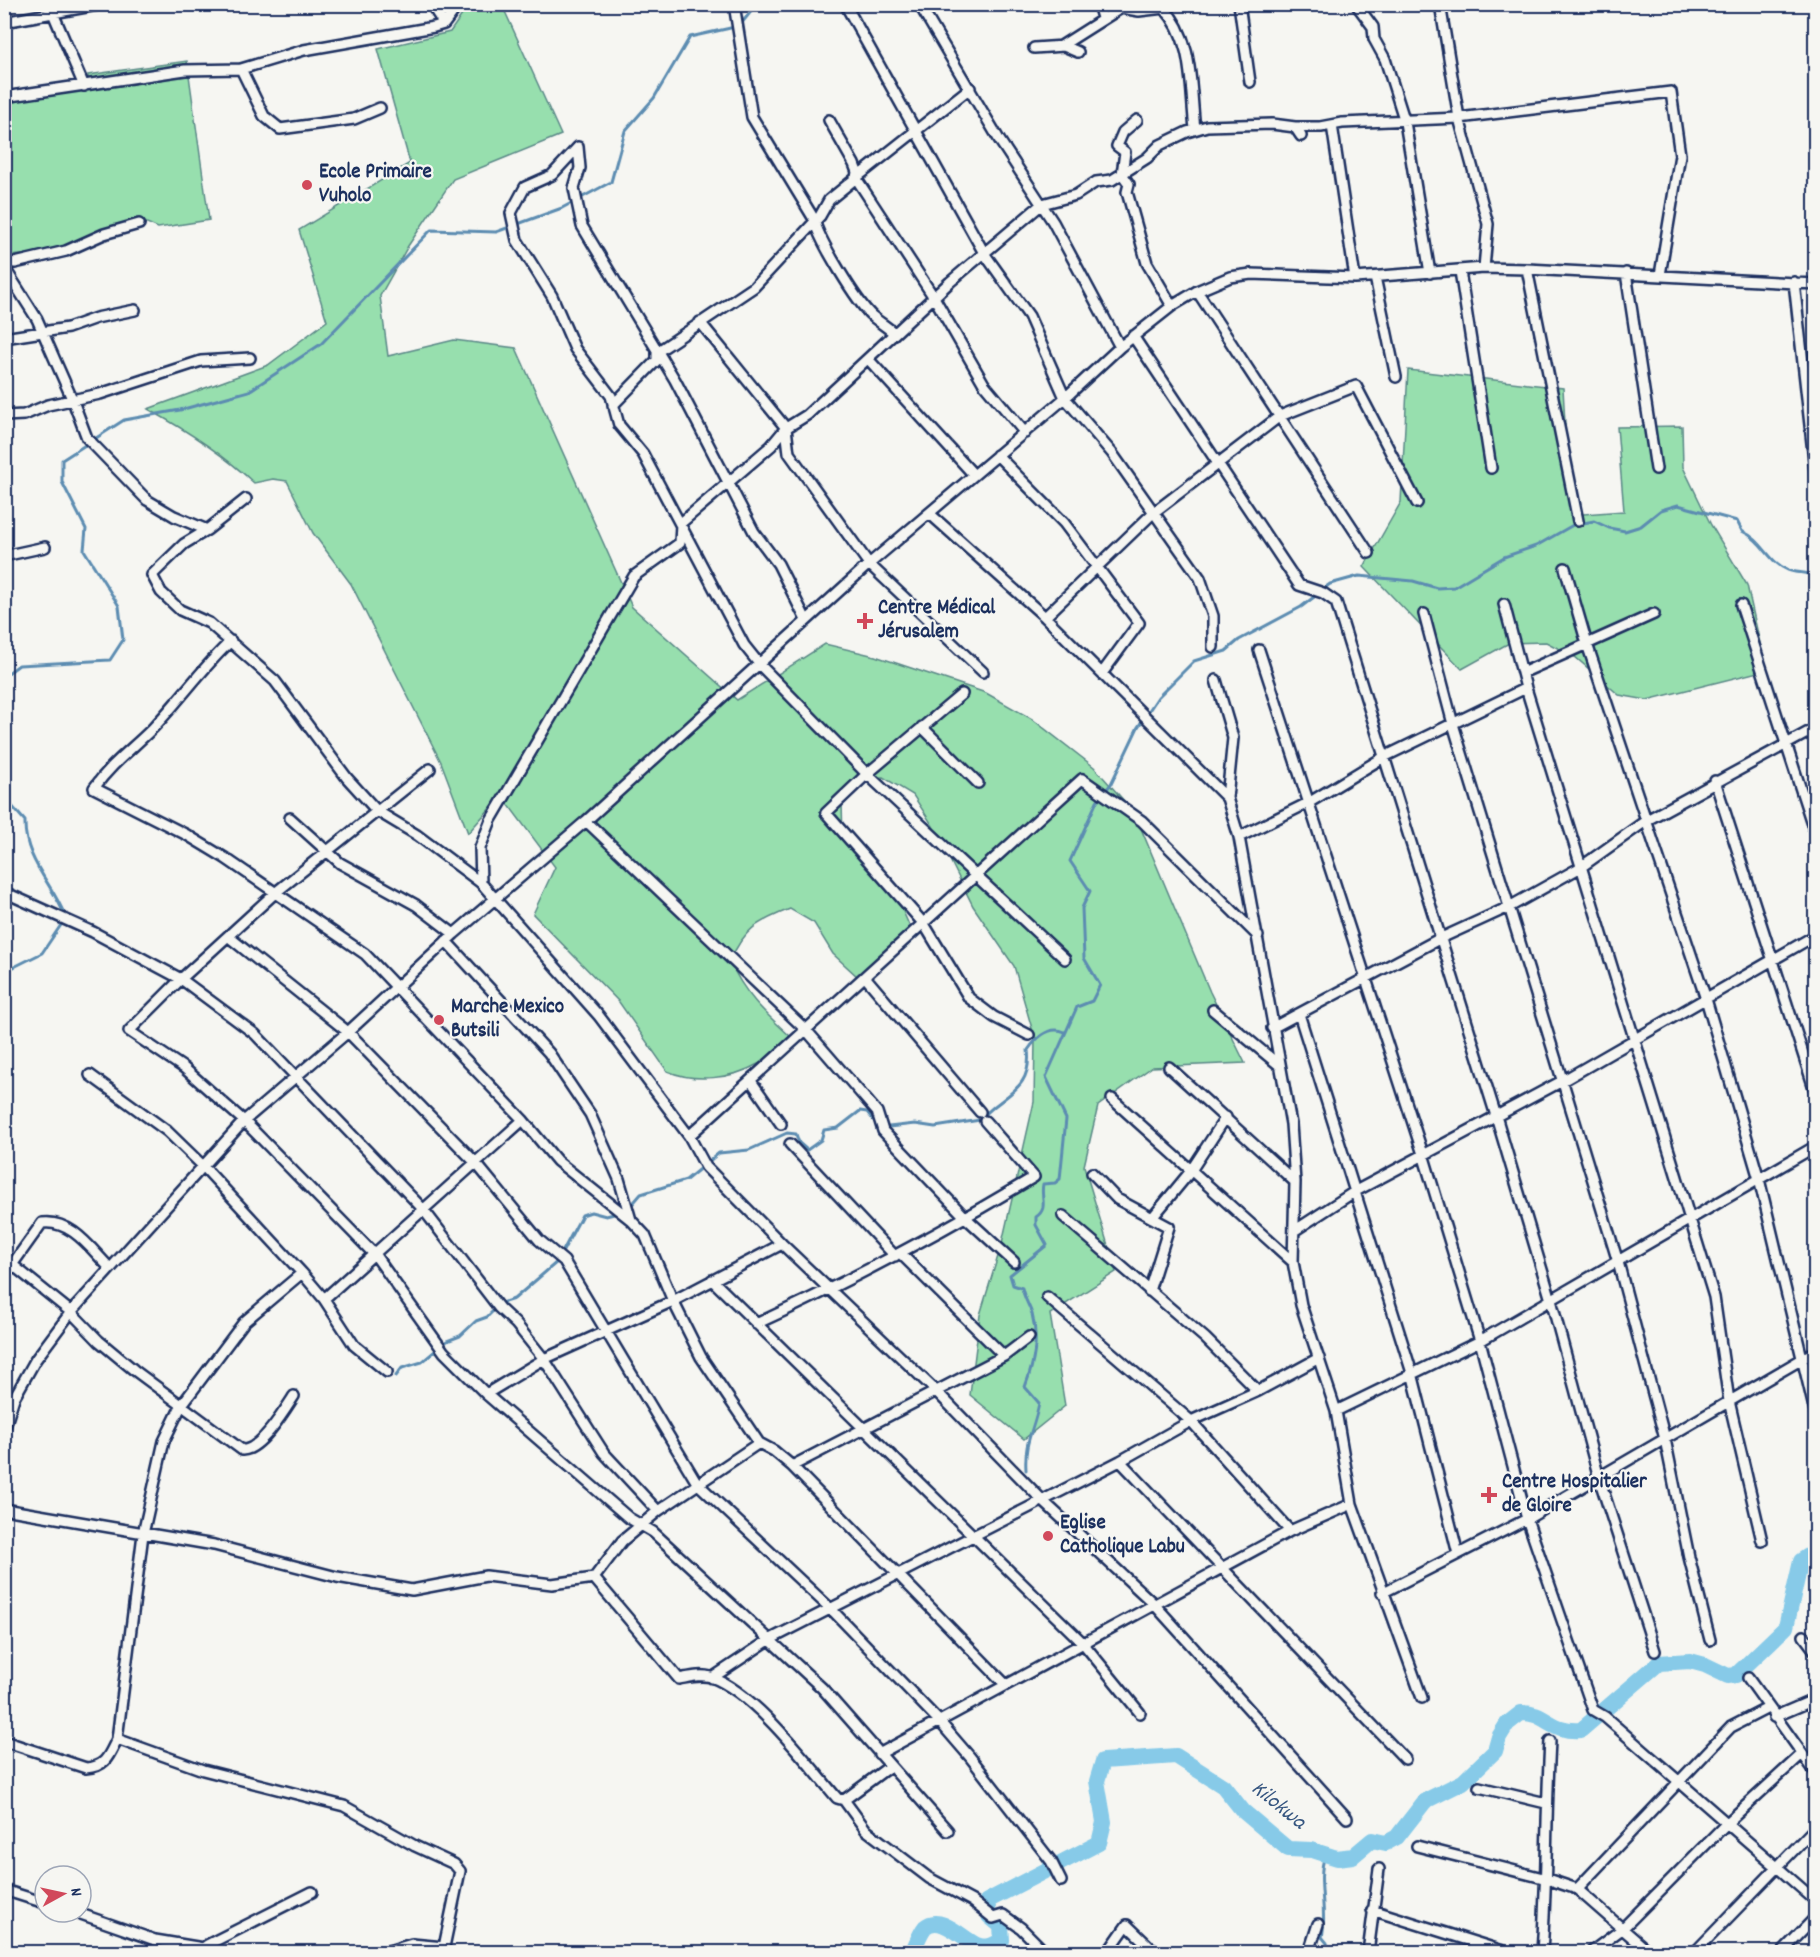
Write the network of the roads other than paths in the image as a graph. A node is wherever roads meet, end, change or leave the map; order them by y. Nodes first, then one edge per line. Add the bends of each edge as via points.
1 (46, 4) edge
2 (103, 4) edge
3 (432, 4) edge
4 (459, 4) edge
5 (734, 4) edge
6 (845, 4) edge
7 (920, 4) edge
8 (1098, 4) edge
9 (1239, 4) edge
10 (1356, 4) edge
11 (1440, 4) edge
12 (1164, 6) edge
13 (53, 13) junction
14 (1102, 18) junction
15 (4, 22) edge
16 (444, 24) junction
17 (1061, 46) junction
18 (1034, 48) dead end
19 (1078, 52) dead end
20 (241, 69) junction
21 (1250, 82) dead end
22 (84, 86) junction
23 (970, 88) junction
24 (4, 97) edge
25 (380, 108) dead end
26 (1459, 118) junction
27 (829, 120) dead end
28 (1137, 120) dead end
29 (1405, 122) junction
30 (1332, 125) junction
31 (1195, 129) junction
32 (915, 132) junction
33 (1122, 174) junction
34 (856, 178) junction
35 (1042, 204) junction
36 (814, 219) junction
37 (139, 224) dead end
38 (984, 253) junction
39 (4, 261) edge
40 (4, 267) edge
41 (1484, 268) junction
42 (1527, 269) junction
43 (1460, 271) junction
44 (1430, 273) junction
45 (1626, 273) junction
46 (1660, 275) junction
47 (1375, 277) junction
48 (1355, 278) junction
49 (1794, 282) junction
50 (1815, 284) edge
51 (1197, 291) junction
52 (935, 299) junction
53 (1172, 306) junction
54 (135, 310) dead end
55 (700, 322) junction
56 (41, 331) junction
57 (894, 333) junction
58 (1133, 336) junction
59 (4, 338) edge
60 (1120, 347) junction
61 (657, 352) junction
62 (250, 358) dead end
63 (869, 360) junction
64 (1396, 377) dead end
65 (1065, 398) junction
66 (73, 400) junction
67 (613, 405) junction
68 (4, 416) edge
69 (1280, 416) junction
70 (786, 428) junction
71 (1025, 433) junction
72 (1813, 438) edge
73 (998, 455) junction
74 (1217, 464) junction
75 (1491, 468) dead end
76 (1656, 469) dead end
77 (972, 474) junction
78 (1815, 479) edge
79 (729, 482) junction
80 (246, 499) dead end
81 (1417, 503) dead end
82 (929, 513) junction
83 (1153, 513) junction
84 (1578, 520) dead end
85 (681, 524) junction
86 (207, 530) junction
87 (45, 547) dead end
88 (1369, 553) dead end
89 (4, 556) edge
90 (869, 564) junction
91 (1095, 567) junction
92 (1565, 568) dead end
93 (1504, 604) dead end
94 (1741, 605) dead end
95 (1424, 614) dead end
96 (1654, 614) dead end
97 (1045, 616) junction
98 (806, 620) junction
99 (231, 641) junction
100 (1587, 644) junction
101 (1213, 647) dead end
102 (1259, 650) dead end
103 (760, 665) junction
104 (983, 672) dead end
105 (1103, 672) junction
106 (1522, 673) junction
107 (1216, 680) dead end
108 (1526, 688) junction
109 (962, 694) dead end
110 (1453, 724) junction
111 (922, 727) junction
112 (1815, 728) edge
113 (1786, 742) junction
114 (1384, 757) junction
115 (429, 769) dead end
116 (867, 774) junction
117 (1715, 781) junction
118 (978, 783) dead end
119 (1227, 798) junction
120 (1310, 802) junction
121 (377, 810) junction
122 (290, 818) dead end
123 (1647, 820) junction
124 (586, 821) junction
125 (1815, 836) edge
126 (1239, 837) junction
127 (326, 852) junction
128 (1581, 867) junction
129 (975, 877) junction
130 (481, 883) junction
131 (4, 892) edge
132 (275, 893) junction
133 (495, 901) junction
134 (1511, 906) junction
135 (924, 924) junction
136 (454, 934) junction
137 (1815, 935) edge
138 (1258, 936) junction
139 (229, 937) junction
140 (1439, 939) junction
141 (446, 941) junction
142 (1065, 959) dead end
143 (1772, 960) junction
144 (866, 978) junction
145 (1366, 978) junction
146 (181, 979) junction
147 (397, 986) junction
148 (1706, 999) junction
149 (1213, 1010) dead end
150 (1299, 1014) junction
151 (1272, 1028) junction
152 (807, 1031) junction
153 (348, 1032) junction
154 (1029, 1035) dead end
155 (1636, 1040) junction
156 (1279, 1065) junction
157 (1168, 1067) dead end
158 (90, 1075) dead end
159 (295, 1078) junction
160 (1564, 1080) junction
161 (751, 1081) junction
162 (1815, 1094) edge
163 (1112, 1099) dead end
164 (1496, 1116) junction
165 (1226, 1117) junction
166 (523, 1120) junction
167 (244, 1121) junction
168 (781, 1124) dead end
169 (689, 1136) junction
170 (790, 1144) dead end
171 (1815, 1146) edge
172 (1423, 1155) junction
173 (475, 1162) junction
174 (202, 1165) junction
175 (1190, 1172) junction
176 (1092, 1173) dead end
177 (1759, 1179) junction
178 (1295, 1182) junction
179 (1354, 1192) junction
180 (423, 1209) junction
181 (1063, 1216) dead end
182 (966, 1218) junction
183 (1152, 1218) junction
184 (1691, 1219) junction
185 (631, 1220) junction
186 (1294, 1231) junction
187 (782, 1244) junction
188 (375, 1255) junction
189 (897, 1255) junction
190 (8, 1262) edge
191 (1014, 1262) dead end
192 (1293, 1262) junction
193 (1618, 1262) junction
194 (110, 1268) junction
195 (302, 1273) junction
196 (712, 1281) junction
197 (830, 1290) junction
198 (1149, 1291) junction
199 (1047, 1297) dead end
200 (324, 1299) junction
201 (1551, 1300) junction
202 (673, 1301) junction
203 (71, 1312) junction
204 (756, 1324) junction
205 (607, 1330) junction
206 (1029, 1337) dead end
207 (1480, 1341) junction
208 (1815, 1351) edge
209 (1004, 1356) junction
210 (1319, 1358) junction
211 (544, 1359) junction
212 (1802, 1359) junction
213 (387, 1372) dead end
214 (1412, 1372) junction
215 (936, 1391) junction
216 (1257, 1391) junction
217 (486, 1394) junction
218 (294, 1396) dead end
219 (1729, 1401) junction
220 (181, 1406) junction
221 (1336, 1411) junction
222 (1815, 1416) edge
223 (1191, 1421) junction
224 (863, 1429) junction
225 (4, 1430) edge
226 (1665, 1439) junction
227 (759, 1443) junction
228 (1120, 1461) junction
229 (792, 1466) junction
230 (1599, 1478) junction
231 (697, 1483) junction
232 (1042, 1500) junction
233 (1352, 1504) junction
234 (4, 1509) edge
235 (658, 1511) junction
236 (1527, 1519) junction
237 (641, 1526) junction
238 (1290, 1531) junction
239 (143, 1534) junction
240 (973, 1536) junction
241 (1762, 1540) dead end
242 (1458, 1554) junction
243 (1223, 1567) junction
244 (899, 1573) junction
245 (594, 1578) junction
246 (1382, 1593) junction
247 (1154, 1605) junction
248 (832, 1610) junction
249 (1804, 1636) dead end
250 (769, 1640) junction
251 (1710, 1640) dead end
252 (1083, 1643) junction
253 (1655, 1650) dead end
254 (1815, 1652) edge
255 (712, 1678) junction
256 (1748, 1678) dead end
257 (1006, 1685) junction
258 (1422, 1698) dead end
259 (1815, 1699) edge
260 (1768, 1708) junction
261 (1140, 1713) dead end
262 (1774, 1717) junction
263 (939, 1721) junction
264 (117, 1739) junction
265 (4, 1741) edge
266 (1550, 1742) dead end
267 (879, 1754) junction
268 (1801, 1755) junction
269 (1405, 1760) dead end
270 (890, 1767) junction
271 (1815, 1773) edge
272 (1678, 1784) junction
273 (1479, 1787) dead end
274 (844, 1800) junction
275 (1546, 1803) junction
276 (1347, 1818) dead end
277 (1726, 1824) junction
278 (1815, 1827) edge
279 (948, 1831) dead end
280 (1418, 1846) dead end
281 (1776, 1866) junction
282 (1379, 1869) dead end
283 (1059, 1877) dead end
284 (1548, 1879) junction
285 (1577, 1889) junction
286 (4, 1890) edge
287 (312, 1892) dead end
288 (33, 1899) edge
289 (1815, 1901) edge
290 (1372, 1910) junction
291 (1815, 1917) edge
292 (93, 1918) edge
293 (1318, 1924) dead end
294 (1622, 1929) junction
295 (204, 1950) edge
296 (443, 1950) edge
297 (384, 1953) edge
298 (1045, 1953) edge
299 (1107, 1953) edge
300 (1155, 1953) edge
301 (1309, 1953) edge
302 (1368, 1953) edge
303 (1506, 1953) edge
304 (1542, 1953) edge
305 (1591, 1953) edge
306 (1649, 1953) edge
307 (1695, 1953) edge
308 (1782, 1953) edge

1 - 13 street
2 - 13 street
3 - 16 street
4 - 16 street
5 - 36 street via 752,117
6 - 32 street
7 - 23 street
8 - 14 street
9 - 21 street
10 - 29 street via 1373,27
11 - 26 street
12 - 14 street via 1139,11 1121,8
12 - 31 street via 1187,46
13 - 15 street
13 - 22 street
14 - 17 street
16 - 20 street via 304,50
17 - 18 street
17 - 19 street
20 - 22 street via 186,70
20 - 25 street via 264,116 280,129 354,119
22 - 24 street
23 - 32 street
23 - 35 street
26 - 29 street
26 - 41 street via 1488,224
26 - 46 street via 1671,93 1680,155
27 - 34 street via 854,164
28 - 33 street via 1123,132 1117,147 1125,152
29 - 30 street
29 - 44 street
30 - 31 street via 1298,132 1272,124
30 - 48 street
31 - 33 street via 1160,145
32 - 34 street
32 - 38 street
33 - 35 street via 1096,182 1076,195
33 - 53 street via 1129,184 1127,192 1147,263
34 - 36 street via 829,200
34 - 52 street
35 - 38 street
35 - 60 street
36 - 55 street via 754,286
36 - 57 street via 854,293 871,315
37 - 39 street via 66,251 15,263
38 - 52 street
38 - 65 street via 1029,316
40 - 56 street
41 - 42 street
41 - 43 street
42 - 45 street
42 - 84 street
43 - 44 street
43 - 75 street
44 - 47 street
45 - 46 street
45 - 76 street
46 - 49 street
47 - 48 street
47 - 64 street
48 - 51 street via 1251,274 1230,277
49 - 50 street
49 - 72 street
51 - 53 street
51 - 69 street
52 - 57 street
52 - 71 street via 984,384
53 - 58 street
54 - 56 street
55 - 61 street
55 - 70 street
56 - 59 street
56 - 66 street
57 - 63 street
58 - 60 street
58 - 74 street
60 - 65 street
61 - 67 street via 657,360
61 - 67 street via 582,226 574,188 580,168 578,147 552,175 525,186 511,213 517,240 552,296 575,349 602,382
61 - 79 street
62 - 66 street via 201,361
63 - 70 street via 807,415
63 - 77 street
65 - 71 street
65 - 83 street via 1112,453
66 - 68 street via 24,415
66 - 86 street via 87,438 147,500
67 - 85 street via 619,425 643,454
69 - 74 street
69 - 81 street via 1356,386
69 - 88 street
70 - 79 street
70 - 90 street via 789,453
71 - 73 street
72 - 78 street
73 - 77 street
73 - 91 street via 1064,523
74 - 83 street
74 - 114 street via 1299,585 1336,602
77 - 82 street
79 - 85 street
79 - 98 street
80 - 86 street
82 - 90 street
82 - 97 street
83 - 91 street
83 - 101 street via 1200,578 1214,616
85 - 103 street via 728,616
85 - 130 street via 680,543 633,576 500,802 480,849
86 - 99 street via 184,544 152,575 161,592 180,610 201,617
87 - 89 street
90 - 98 street
90 - 104 street
91 - 97 street
91 - 105 street via 1139,623
92 - 100 street
93 - 106 street
94 - 113 street
95 - 110 street
96 - 100 street
97 - 105 street
98 - 103 street
99 - 121 street via 275,681 347,778
99 - 132 street via 94,788 187,835
100 - 106 street
100 - 123 street
102 - 120 street
103 - 116 street
103 - 124 street
105 - 119 street
106 - 108 street
107 - 119 street via 1233,738
108 - 110 street
108 - 128 street
109 - 111 street
110 - 114 street
110 - 134 street
111 - 116 street
111 - 118 street
112 - 113 street
113 - 117 street
113 - 125 street
114 - 120 street
114 - 140 street
115 - 121 street
116 - 129 street
116 - 135 street via 826,813
117 - 123 street
117 - 143 street
119 - 126 street
120 - 126 street
120 - 145 street
121 - 127 street
121 - 130 street
122 - 127 street
123 - 128 street
123 - 148 street
124 - 133 street
124 - 152 street
126 - 138 street
127 - 132 street
127 - 136 street via 416,905
128 - 134 street
128 - 155 street
129 - 135 street
129 - 138 street via 1082,779 1142,821
129 - 142 street
130 - 133 street
131 - 146 street via 70,921
132 - 139 street
132 - 147 street via 365,954
133 - 136 street
133 - 169 street via 599,1016
134 - 140 street
134 - 160 street
135 - 144 street
135 - 154 street via 969,998 994,1017
136 - 141 street
137 - 143 street
138 - 151 street
139 - 146 street
139 - 153 street
140 - 145 street
140 - 164 street
141 - 147 street
141 - 185 street via 549,1053 590,1114 619,1179
143 - 148 street
143 - 162 street
144 - 152 street
144 - 182 street via 1034,1177
145 - 150 street
145 - 172 street
146 - 159 street via 255,1034
146 - 167 street via 129,1031 184,1068
147 - 153 street
147 - 166 street
148 - 155 street
148 - 177 street
149 - 156 street
150 - 151 street
150 - 179 street
151 - 156 street
152 - 161 street
152 - 182 street via 877,1112 882,1128
153 - 159 street
153 - 173 street
155 - 160 street
155 - 184 street
156 - 178 street via 1291,1124
157 - 165 street
158 - 174 street via 167,1131
159 - 167 street
159 - 180 street
160 - 164 street
160 - 193 street
161 - 168 street
161 - 169 street
163 - 175 street
164 - 172 street
164 - 201 street
165 - 175 street
165 - 178 street
166 - 173 street
166 - 185 street via 557,1161
167 - 174 street
167 - 188 street
169 - 187 street via 705,1165
170 - 189 street
171 - 177 street
172 - 179 street
172 - 207 street
173 - 180 street
173 - 205 street via 539,1240 561,1258
174 - 194 street
174 - 195 street
175 - 183 street
175 - 192 street
176 - 183 street via 1117,1199
177 - 184 street
177 - 212 street
178 - 186 street
179 - 186 street
179 - 214 street
180 - 188 street
180 - 211 street
181 - 198 street
182 - 189 street
182 - 191 street
183 - 198 street via 1169,1227
184 - 193 street
184 - 219 street via 1714,1297
185 - 202 street via 645,1235
186 - 192 street
187 - 196 street
187 - 197 street
188 - 200 street
188 - 217 street via 441,1349
189 - 197 street
189 - 209 street
190 - 194 street via 42,1223 56,1221 74,1232
190 - 203 street
192 - 210 street via 1301,1305
193 - 201 street
193 - 226 street
194 - 203 street
195 - 200 street
195 - 220 street via 244,1322
196 - 202 street
196 - 204 street
197 - 204 street
197 - 215 street
198 - 216 street via 1206,1338
199 - 223 street
200 - 213 street via 354,1346
201 - 207 street
201 - 230 street
202 - 205 street
202 - 227 street via 701,1357
203 - 220 street via 99,1341
203 - 225 street via 36,1359 14,1398
204 - 224 street
205 - 211 street
205 - 231 street
206 - 209 street
207 - 214 street
207 - 236 street
208 - 212 street
209 - 215 street
210 - 216 street
210 - 221 street
211 - 217 street
211 - 235 street via 604,1453
212 - 219 street
212 - 222 street
214 - 221 street
214 - 242 street
215 - 224 street
215 - 232 street
216 - 223 street
217 - 237 street
218 - 220 street via 276,1423 247,1450
219 - 226 street
219 - 241 street
220 - 239 street via 164,1441
221 - 233 street
223 - 228 street
223 - 238 street
224 - 229 street
224 - 240 street
226 - 230 street
226 - 251 street
227 - 229 street
227 - 231 street
228 - 232 street
228 - 243 street
229 - 244 street
230 - 236 street
230 - 253 street
231 - 235 street
231 - 248 street
232 - 240 street
232 - 247 street
233 - 238 street
233 - 246 street
234 - 239 street
235 - 237 street
236 - 242 street
236 - 272 street via 1593,1710
237 - 245 street via 622,1541
237 - 250 street via 653,1532
238 - 243 street
239 - 245 street via 214,1545 337,1577 412,1590 486,1576 552,1584
239 - 264 street
240 - 244 street
240 - 252 street
242 - 246 street
243 - 247 street
243 - 269 street
244 - 248 street
244 - 257 street
245 - 255 street via 679,1679 699,1675
246 - 258 street
247 - 252 street
247 - 276 street
248 - 250 street
248 - 263 street
249 - 254 street
250 - 255 street
250 - 267 street via 822,1688
252 - 257 street
252 - 261 street
255 - 274 street via 757,1707 837,1798
256 - 260 street
257 - 263 street
259 - 262 street
260 - 262 street
260 - 272 street via 1731,1727
262 - 268 street
263 - 267 street
263 - 283 street via 1051,1861
264 - 265 street via 105,1763 86,1768
264 - 296 street via 203,1770 344,1806 453,1864 460,1871
266 - 275 street
267 - 270 street
268 - 271 street
268 - 277 street
270 - 274 street
270 - 279 street
272 - 277 street
272 - 285 street
273 - 275 street
274 - 298 street via 866,1830 929,1878 986,1910 993,1918 1003,1915 1022,1928
275 - 284 street
277 - 281 street
277 - 294 street
278 - 281 street
280 - 284 street
281 - 289 street
281 - 307 street
282 - 290 street
284 - 285 street
284 - 304 street
285 - 294 street
286 - 288 street
287 - 295 street
290 - 302 street
290 - 303 street
291 - 308 street
292 - 295 street via 155,1940
293 - 301 street
294 - 305 street
294 - 306 street
296 - 297 street via 412,1944
299 - 300 street via 1127,1925

